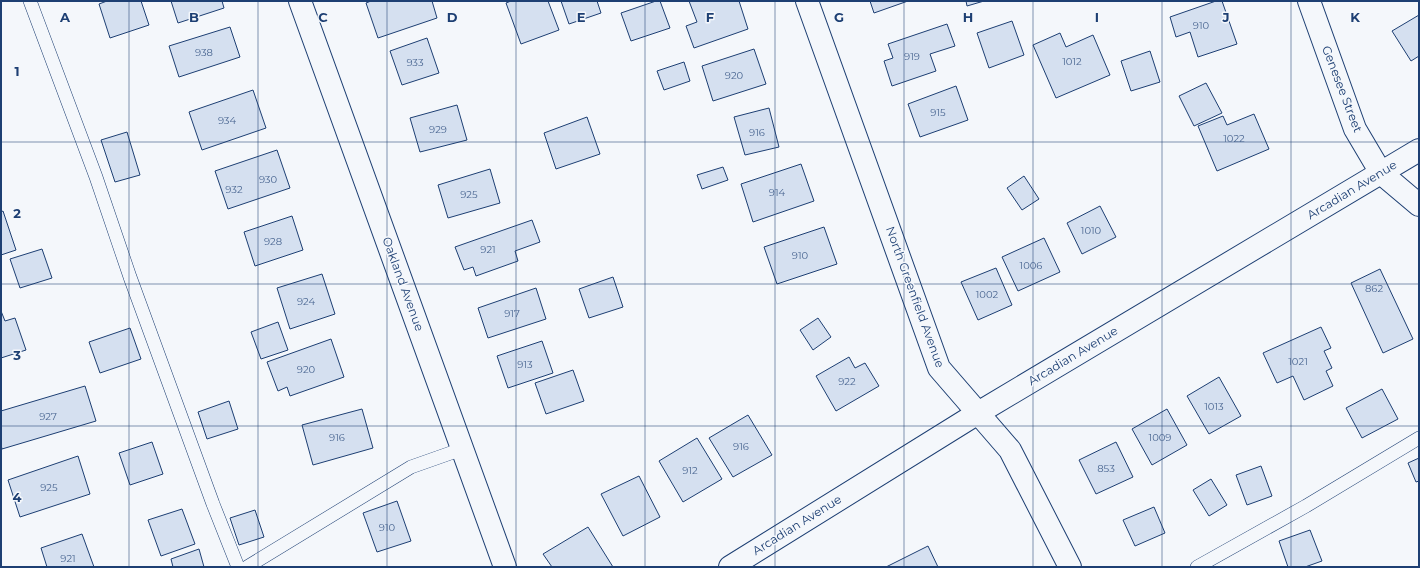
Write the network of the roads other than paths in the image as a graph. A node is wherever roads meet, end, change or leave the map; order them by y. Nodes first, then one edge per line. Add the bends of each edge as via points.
1 (30, 1) edge
2 (300, 1) edge
3 (808, 1) edge
4 (1309, 1) edge
5 (1419, 150) edge
6 (1381, 173) junction
7 (1419, 205) edge
8 (978, 413) junction
9 (1419, 438) edge
10 (462, 449) junction
11 (238, 567) edge
12 (247, 567) edge
13 (505, 567) edge
14 (730, 567) edge
15 (1070, 567) edge
16 (1197, 567) edge

1 - 11 lane via 210,497
2 - 10 street, Oakland Avenue
3 - 8 street, North Greenfield Avenue via 939,368
4 - 6 street, Genesee Street via 1355,129
5 - 6 street, Arcadian Avenue
6 - 7 street, Genesee Street
6 - 8 street, Arcadian Avenue
8 - 14 street, Arcadian Avenue
8 - 15 street, North Greenfield Avenue via 1010,450
9 - 16 lane via 1306,506
10 - 12 lane via 411,467
10 - 13 street, Oakland Avenue

